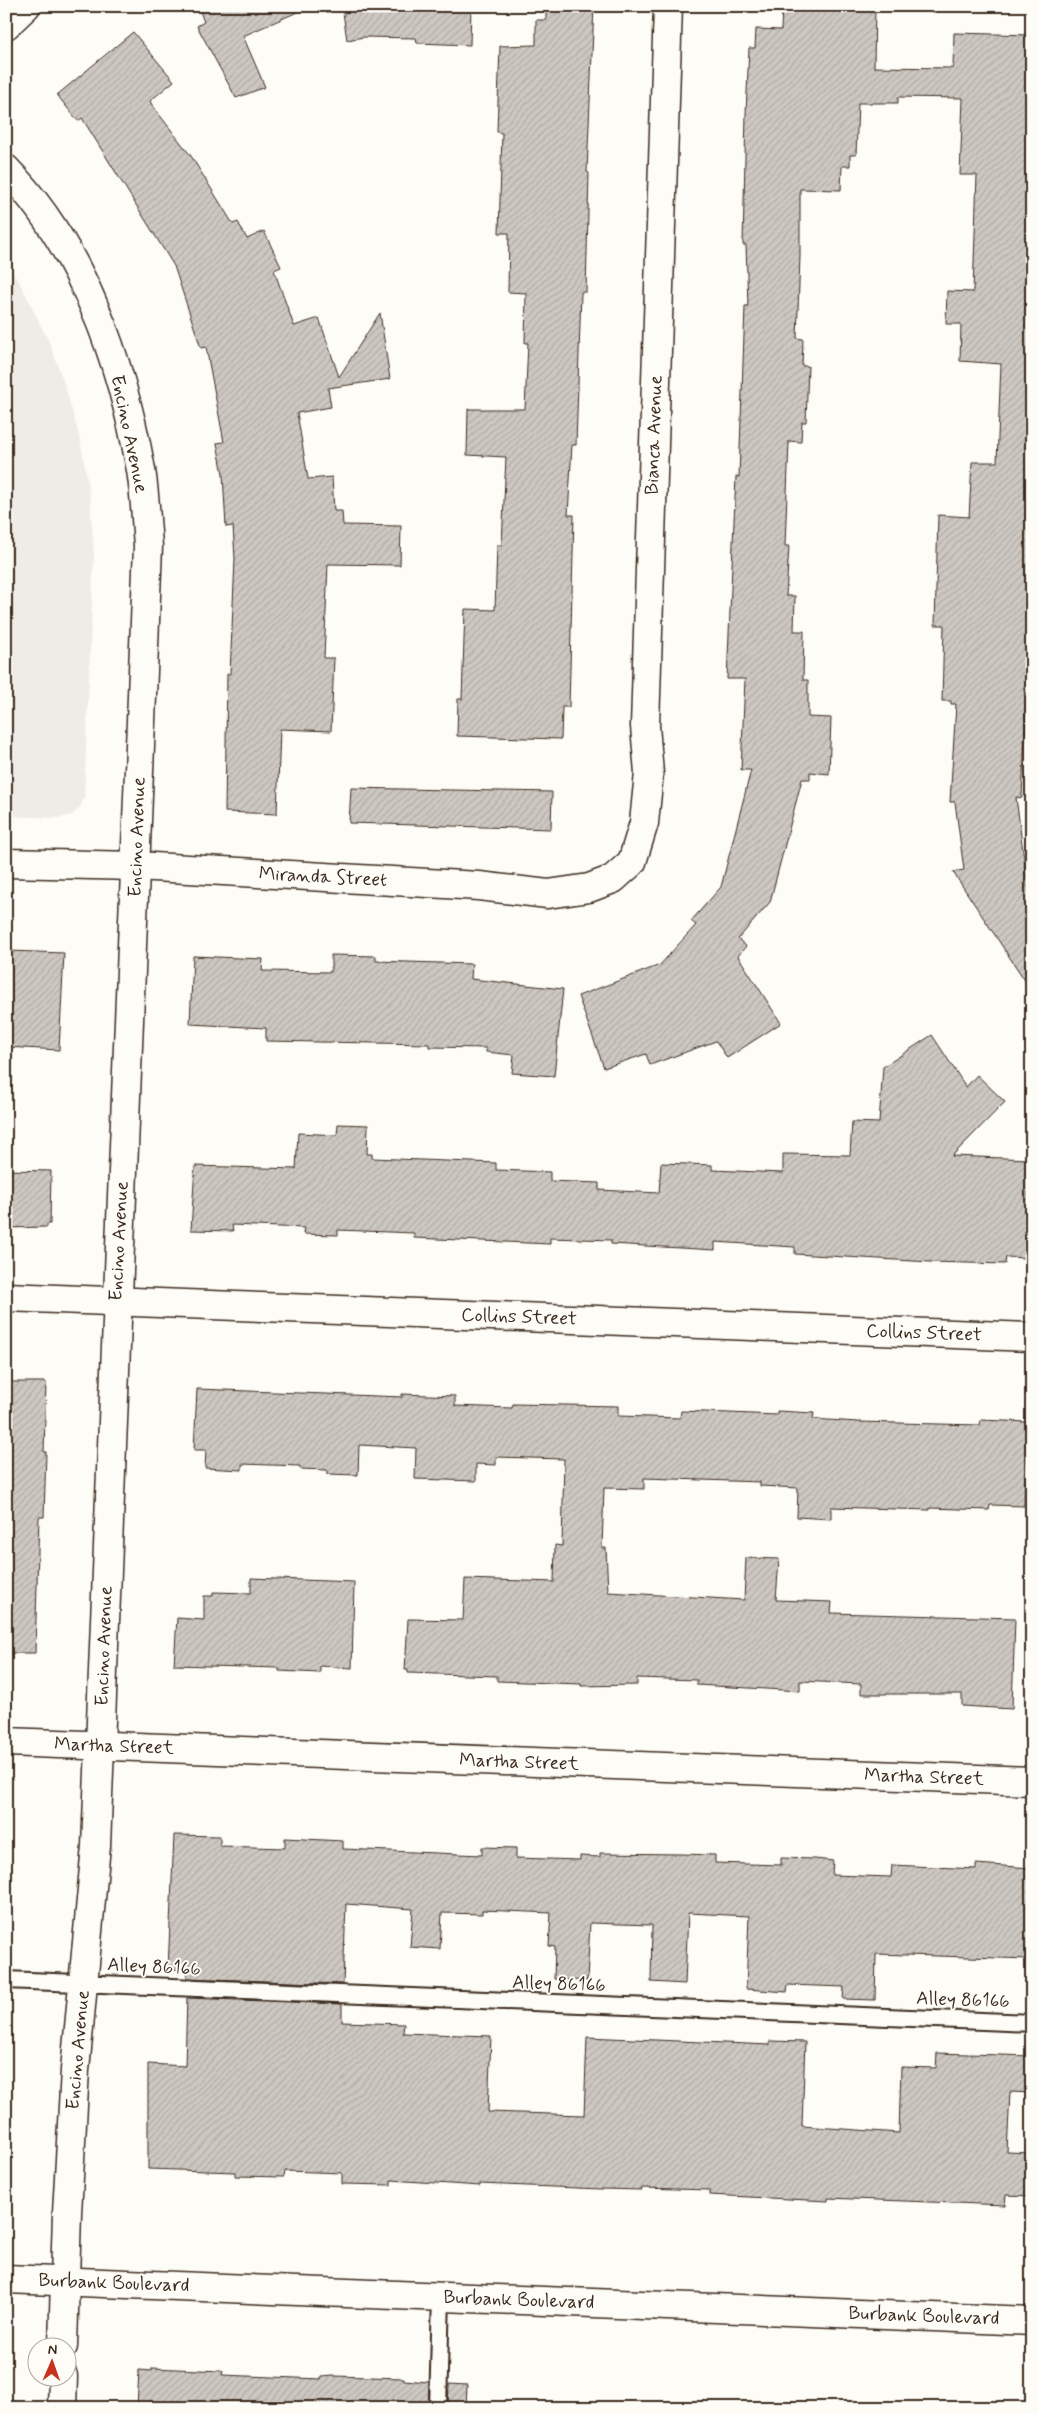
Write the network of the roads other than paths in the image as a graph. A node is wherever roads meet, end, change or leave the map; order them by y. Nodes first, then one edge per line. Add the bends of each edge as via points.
1 (26, 6) edge
2 (668, 6) edge
3 (6, 25) edge
4 (6, 169) edge
5 (632, 862) joint
6 (6, 863) edge
7 (136, 866) junction
8 (6, 1296) edge
9 (117, 1301) junction
10 (1032, 1337) edge
11 (6, 1742) edge
12 (100, 1745) junction
13 (1032, 1781) edge
14 (6, 1980) edge
15 (84, 1984) junction
16 (1032, 2023) edge
17 (6, 2279) edge
18 (65, 2281) junction
19 (441, 2296) junction
20 (1032, 2320) edge
21 (63, 2336) edge
22 (62, 2386) edge
23 (62, 2408) edge
24 (438, 2408) edge

1 - 3 street
2 - 5 street, Bianca Avenue via 645,726 649,773 644,823
4 - 7 street, Encino Avenue via 49,223 78,272 106,338 128,410 141,472 148,546
5 - 7 street, Miranda Street via 614,878 589,888 548,894 479,886
6 - 7 street, Miranda Street
7 - 9 street, Encino Avenue
8 - 9 street, Collins Street
9 - 10 street, Collins Street
9 - 12 street, Encino Avenue
11 - 12 street, Martha Street
12 - 13 street, Martha Street
12 - 15 street, Encino Avenue via 96,1846
14 - 15 lane, Alley 86166
15 - 16 lane, Alley 86166
15 - 18 street, Encino Avenue via 75,2070
17 - 18 street, Burbank Boulevard
18 - 19 street, Burbank Boulevard
18 - 21 street, Encino Avenue
19 - 20 street, Burbank Boulevard
19 - 24 lane
22 - 23 street

